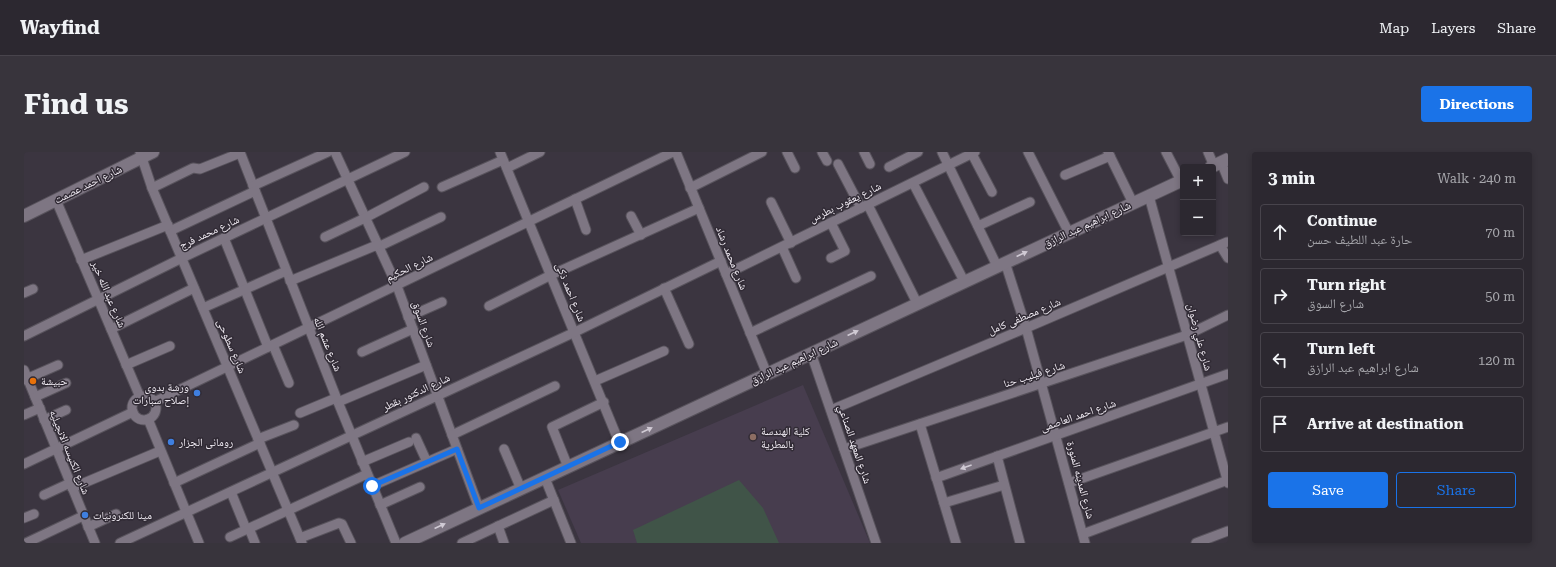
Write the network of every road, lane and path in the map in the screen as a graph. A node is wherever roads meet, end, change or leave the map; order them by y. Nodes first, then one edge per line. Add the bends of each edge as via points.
1 (240, 152) edge
2 (328, 152) edge
3 (335, 152) edge
4 (405, 152) edge
5 (540, 152) edge
6 (674, 152) edge
7 (762, 152) edge
8 (787, 152) edge
9 (822, 152) edge
10 (864, 152) edge
11 (918, 152) edge
12 (942, 152) edge
13 (1028, 152) edge
14 (1166, 152) edge
15 (1208, 152) edge
16 (974, 153) edge
17 (145, 154) edge
18 (1109, 154) edge
19 (743, 156) edge
20 (503, 160) edge
21 (827, 161) dead end
22 (838, 164) dead end
23 (870, 164) dead end
24 (1219, 164) edge
25 (948, 165) junction
26 (889, 167) dead end
27 (795, 168) dead end
28 (1065, 175) dead end
29 (1180, 177) edge
30 (1228, 179) edge
31 (346, 180) junction
32 (1180, 182) edge
33 (913, 183) junction
34 (424, 187) dead end
35 (442, 187) dead end
36 (152, 188) junction
37 (254, 188) junction
38 (690, 188) junction
39 (992, 192) dead end
40 (1149, 196) junction
41 (56, 200) junction
42 (574, 200) junction
43 (771, 202) dead end
44 (1030, 202) dead end
45 (1133, 203) junction
46 (864, 207) junction
47 (699, 208) junction
48 (24, 216) edge
49 (631, 216) dead end
50 (441, 217) dead end
51 (266, 218) junction
52 (365, 218) junction
53 (529, 222) junction
54 (831, 223) junction
55 (978, 226) junction
56 (169, 228) junction
57 (586, 230) dead end
58 (1069, 233) junction
59 (640, 235) junction
60 (325, 237) dead end
61 (224, 238) junction
62 (791, 243) junction
63 (378, 246) junction
64 (782, 247) junction
65 (182, 258) junction
66 (831, 258) dead end
67 (1228, 258) edge
68 (81, 260) junction
69 (721, 261) junction
70 (1001, 264) junction
71 (1168, 267) junction
72 (286, 271) junction
73 (726, 274) junction
74 (551, 275) junction
75 (871, 276) dead end
76 (796, 278) dead end
77 (290, 281) junction
78 (964, 281) junction
79 (397, 286) junction
80 (194, 288) junction
81 (664, 288) junction
82 (33, 289) dead end
83 (244, 290) junction
84 (24, 293) edge
85 (98, 299) junction
86 (442, 302) dead end
87 (917, 303) junction
88 (489, 306) dead end
89 (203, 308) junction
90 (1228, 315) edge
91 (408, 317) junction
92 (308, 328) junction
93 (1026, 328) junction
94 (413, 329) junction
95 (111, 330) junction
96 (575, 332) junction
97 (750, 334) junction
98 (1187, 335) junction
99 (24, 336) edge
100 (689, 344) dead end
101 (170, 346) dead end
102 (270, 346) junction
103 (664, 351) dead end
104 (362, 352) dead end
105 (811, 353) junction
106 (58, 365) dead end
107 (126, 365) junction
108 (426, 365) junction
109 (228, 367) junction
110 (24, 370) edge
111 (767, 374) junction
112 (1228, 374) edge
113 (26, 380) edge
114 (595, 381) junction
115 (66, 383) dead end
116 (289, 383) dead end
117 (1042, 384) junction
118 (1200, 384) junction
119 (554, 386) dead end
120 (437, 395) junction
121 (35, 397) junction
122 (140, 397) junction
123 (337, 400) junction
124 (154, 402) junction
125 (604, 402) junction
126 (40, 408) junction
127 (66, 410) dead end
128 (831, 410) junction
129 (133, 412) junction
130 (300, 413) dead end
131 (24, 415) edge
132 (148, 419) junction
133 (44, 420) junction
134 (920, 424) junction
135 (294, 425) dead end
136 (1228, 426) edge
137 (1213, 432) junction
138 (452, 434) junction
139 (351, 435) junction
140 (1056, 435) junction
141 (259, 441) junction
142 (620, 442) junction
143 (56, 448) junction
144 (457, 449) junction
145 (504, 449) dead end
146 (844, 449) junction
147 (160, 451) junction
148 (997, 456) junction
149 (362, 462) junction
150 (427, 462) junction
151 (24, 464) edge
152 (568, 467) junction
153 (273, 473) junction
154 (367, 474) junction
155 (545, 478) junction
156 (936, 478) junction
157 (1228, 481) edge
158 (174, 483) junction
159 (1069, 483) junction
160 (1004, 485) junction
161 (71, 486) junction
162 (372, 486) junction
163 (420, 487) dead end
164 (521, 489) junction
165 (231, 492) junction
166 (44, 495) dead end
167 (554, 500) junction
168 (944, 503) junction
169 (380, 505) junction
170 (479, 508) junction
171 (288, 510) junction
172 (34, 514) dead end
173 (116, 514) dead end
174 (186, 514) junction
175 (83, 516) junction
176 (24, 518) edge
177 (498, 526) junction
178 (88, 527) junction
179 (247, 529) junction
180 (1228, 531) edge
181 (230, 537) dead end
182 (1084, 538) edge
183 (301, 541) edge
184 (408, 542) edge
185 (26, 543) edge
186 (95, 543) edge
187 (120, 543) edge
188 (199, 543) edge
189 (255, 543) edge
190 (351, 543) edge
191 (396, 543) edge
192 (462, 543) edge
193 (504, 543) edge
194 (571, 543) edge
195 (876, 543) edge
196 (956, 543) edge
197 (1020, 543) edge
198 (1196, 543) edge

1 - 36 street via 200,169 193,168
1 - 37 street, شارع عشم الله
2 - 37 street
3 - 31 street, شارع السوق
4 - 31 street, شارع محمد فرج
5 - 20 street
6 - 38 street, شارع محمد رشاد
6 - 42 street, شارع الحكيم
7 - 19 street
8 - 27 street
9 - 21 street
10 - 23 street
11 - 26 street
12 - 25 street, شارع المدينه المنورة
13 - 58 street
14 - 29 street
15 - 24 street
16 - 25 street, شارع يعقوب بطرس
16 - 39 street
17 - 36 street, شارع سطوحى
17 - 41 main road, شارع احمد عصمت
18 - 28 street
18 - 45 street
19 - 38 street
20 - 35 street
20 - 53 street, شارع احمد ذكى
22 - 46 street
24 - 30 street
25 - 33 street, شارع يعقوب بطرس
25 - 55 street, شارع المدينه المنورة
31 - 51 street, شارع محمد فرج
31 - 52 street, شارع السوق
32 - 40 main road, شارع ابراهيم عبد الرازق
33 - 46 street, شارع يعقوب بطرس
33 - 78 street
34 - 52 street
36 - 56 street, شارع سطوحى
37 - 51 street, شارع عشم الله
37 - 56 street
38 - 47 street, شارع محمد رشاد
40 - 45 main road, شارع ابراهيم عبد الرازق
40 - 71 street, شارع علي رضوان
41 - 48 main road, شارع احمد عصمت
41 - 68 street, شارع عبد الله خير
42 - 53 street, شارع الحكيم
42 - 57 street
43 - 62 street
44 - 55 street
45 - 58 main road, شارع ابراهيم عبد الرازق
46 - 54 street, شارع يعقوب بطرس
46 - 87 street
47 - 59 street
47 - 69 street, شارع محمد رشاد
49 - 59 street
50 - 63 street
51 - 61 street, شارع محمد فرج
51 - 72 street, شارع عشم الله
52 - 60 street
52 - 63 street, شارع السوق
53 - 74 street, شارع احمد ذكى
53 - 79 street, شارع الحكيم
54 - 62 street, شارع يعقوب بطرس
54 - 66 street via 845,251
55 - 70 street, شارع المدينه المنورة
56 - 65 street, شارع سطوحى
56 - 68 street
70 -> 58 main road, شارع ابراهيم عبد الرازق
59 - 74 street
61 - 65 street, شارع محمد فرج
61 - 83 street
62 - 64 street, شارع يعقوب بطرس
63 - 77 street
63 - 79 street, شارع السوق
64 - 73 street, شارع يعقوب بطرس
64 - 76 street
65 - 80 street, شارع سطوحى
65 - 85 street, شارع محمد فرج
67 - 71 street, شارع مصطفى كامل via 1223,243
68 - 85 street, شارع عبد الله خير
69 - 73 street, شارع محمد رشاد
69 - 81 street, شارع الدكتور بقطر
70 - 78 main road, شارع ابراهيم عبد الرازق
70 - 93 street, شارع المدينه المنورة
71 - 93 street, شارع مصطفى كامل
71 - 98 street, شارع علي رضوان
72 - 77 street, شارع عشم الله
72 - 83 street
73 - 97 street, شارع محمد رشاد
74 - 88 street
74 - 96 street, شارع احمد ذكى
75 - 97 street
77 - 92 street, شارع عشم الله
78 - 87 main road, شارع ابراهيم عبد الرازق
79 - 91 street, شارع السوق
79 - 92 street, شارع الحكيم
80 - 89 street, شارع سطوحى
80 - 95 street
81 - 96 street, شارع الدكتور بقطر
81 - 100 street
82 - 84 street
83 - 89 street
83 - 102 street
85 - 95 street, شارع عبد الله خير
85 - 99 street, شارع محمد فرج
86 - 91 street
105 -> 87 main road, شارع ابراهيم عبد الرازق
89 - 109 street, شارع سطوحى
90 - 98 street, شارع فيليب حنا
91 - 94 street, شارع السوق
92 - 102 street, شارع الحكيم
92 - 123 street, شارع عشم الله
93 - 117 street, شارع المدينه المنورة
93 - 128 street, شارع مصطفى كامل
94 - 104 street
94 - 108 street, شارع السوق
95 - 107 street, شارع عبد الله خير
96 - 114 street, شارع احمد ذكى
96 - 120 street, شارع الدكتور بقطر
97 - 111 street, شارع محمد رشاد
98 - 117 street, شارع فيليب حنا
98 - 118 street, شارع علي رضوان
101 - 107 street
102 - 109 street, شارع الحكيم
102 - 116 street
103 - 114 street
105 - 111 main road, شارع ابراهيم عبد الرازق
105 - 128 street, شارع المعهد الصناعي
106 - 113 street
107 - 122 street, شارع عبد الله خير
108 - 120 street, شارع السوق
108 - 123 street
109 - 124 street, شارع الحكيم
109 - 141 street, شارع سطوحى
110 - 113 street, شارع الكنيسه الانجيليه
142 -> 111 main road, شارع ابراهيم عبد الرازق
112 - 118 street, شارع احمد العاصمى
113 - 121 street, شارع الكنيسه الانجيليه
114 - 125 street, شارع احمد ذكى
115 - 121 street
117 - 134 street, شارع فيليب حنا
117 - 140 street, شارع المدينه المنورة
118 - 137 street, شارع علي رضوان
118 - 140 street, شارع احمد العاصمى
119 - 138 street
120 - 138 street, شارع السوق
120 - 139 street, شارع الدكتور بقطر
121 - 126 street, شارع الكنيسه الانجيليه
122 - 124 street via 146,397
122 - 129 street via 134,402
123 - 130 street
123 - 139 street, شارع عشم الله
124 - 132 street via 155,412
125 - 142 street, شارع احمد ذكى
125 - 152 street via 552,427
126 - 131 street
126 - 133 street, شارع الكنيسه الانجيليه
127 - 133 street
128 - 146 street, شارع المعهد الصناعي
129 - 132 street via 141,419
129 - 143 street
132 - 147 street
133 - 143 street, شارع الكنيسه الانجيليه
134 - 146 street, شارع فيليب حنا
134 - 156 street
135 - 141 street
136 - 137 street
137 - 157 street, شارع علي رضوان
137 - 159 street
138 - 144 street, شارع السوق
139 - 149 street, شارع عشم الله
139 - 153 street, شارع الدكتور بقطر
140 - 148 street, شارع احمد العاصمى
140 - 159 street, شارع المدينه المنورة
141 - 153 street, شارع سطوحى
141 - 158 street
142 - 152 main road, شارع ابراهيم عبد الرازق
143 - 151 street
143 - 161 street, شارع الكنيسه الانجيليه
144 - 150 street
144 - 170 street, شارع السوق
145 - 164 street
146 - 195 street, شارع المعهد الصناعي
147 - 158 street
147 - 161 street
148 -> 156 street, شارع احمد العاصمى
148 - 160 street
149 - 150 street via 412,440
149 - 154 street, شارع عشم الله
150 - 162 street
152 - 155 main road, شارع ابراهيم عبد الرازق
153 - 165 street, شارع الدكتور بقطر
153 - 171 street, شارع سطوحى
154 - 162 street, شارع عشم الله
154 - 171 street
155 - 164 main road, شارع ابراهيم عبد الرازق
155 - 167 street
156 - 168 street
157 - 182 street
158 - 174 street
159 - 182 street, شارع المدينه المنورة
160 - 168 street
160 - 197 street
161 - 166 street
161 - 175 street, شارع الكنيسه الانجيليه
162 - 169 street, شارع عشم الله
163 - 169 street
164 - 170 main road, شارع ابراهيم عبد الرازق
165 - 174 street, شارع الدكتور بقطر
165 - 179 street
167 - 177 street
167 - 194 street
168 - 196 street
169 - 191 street, شارع عشم الله
184 -> 170 main road, شارع ابراهيم عبد الرازق
171 - 179 street
171 - 183 street, شارع سطوحى
172 - 176 street
173 - 178 street
174 - 187 street, شارع الدكتور بقطر
174 - 188 street
175 - 178 street, شارع الكنيسه الانجيليه
175 - 185 street
177 - 192 street
177 - 193 street
178 - 186 street, شارع الكنيسه الانجيليه
179 - 181 street
179 - 189 street
180 - 198 street
183 - 190 street via 339,523 342,524

